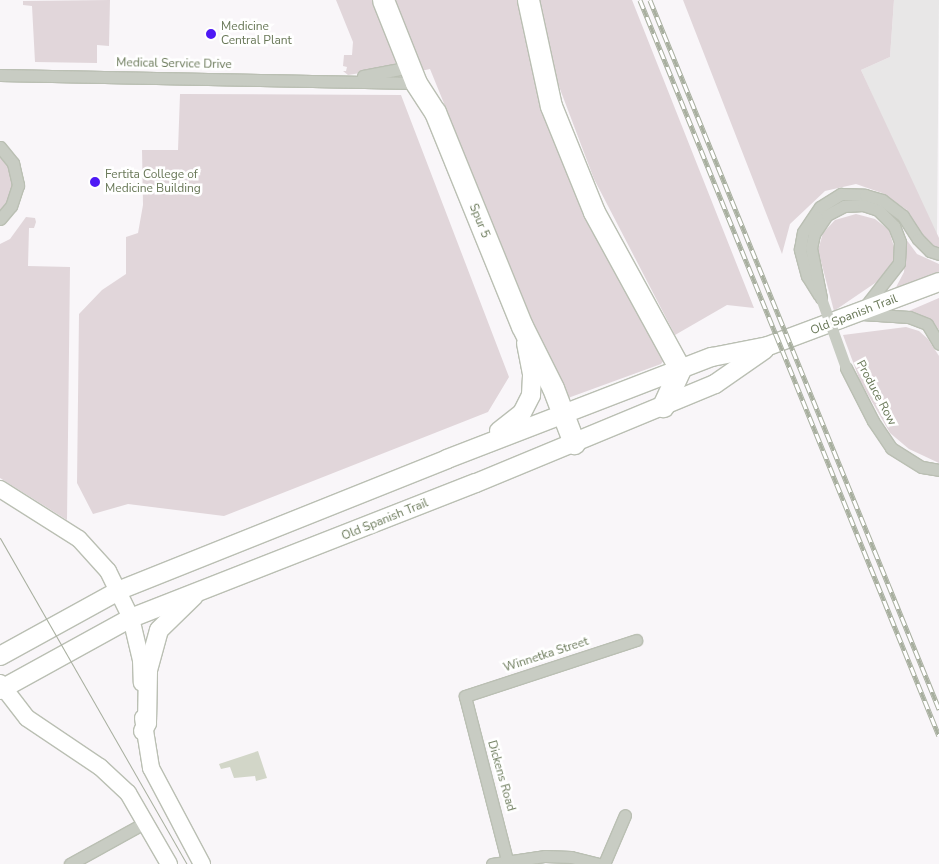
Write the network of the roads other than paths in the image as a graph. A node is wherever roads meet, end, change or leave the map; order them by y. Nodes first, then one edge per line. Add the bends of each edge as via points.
1 (383, 0) edge
2 (528, 0) edge
3 (0, 75) edge
4 (413, 75) junction
5 (348, 79) junction
6 (0, 147) edge
7 (0, 219) edge
8 (939, 254) edge
9 (939, 282) edge
10 (821, 298) junction
11 (860, 314) junction
12 (522, 326) junction
13 (939, 344) edge
14 (768, 346) junction
15 (680, 369) junction
16 (663, 406) junction
17 (563, 413) junction
18 (574, 443) junction
19 (447, 459) junction
20 (939, 470) edge
21 (0, 489) edge
22 (202, 589) junction
23 (120, 590) junction
24 (131, 618) junction
25 (636, 640) dead end
26 (0, 656) edge
27 (1, 687) edge
28 (465, 696) joint
29 (143, 731) junction
30 (625, 815) dead end
31 (146, 822) junction
32 (508, 862) edge
33 (70, 864) edge
34 (169, 864) edge
35 (202, 864) edge
36 (492, 864) edge
37 (599, 864) edge
38 (604, 864) edge

1 - 4 highway, Spur 5 / Spur 5
2 - 15 highway via 551,106 594,212
3 - 5 street, Medical Service Drive
4 - 5 street, Medical Service Drive
4 - 5 street, Medical Service Drive
4 - 12 highway, Spur 5 / Spur 5 via 435,112
6 - 7 street via 13,163 18,184 12,206
8 - 10 street, Produce Row via 918,240 903,216 882,200 841,194 820,207 803,232 800,249 807,276
9 - 11 main road, Old Spanish Trail
10 - 11 street, Produce Row via 811,248 819,224 827,215 844,206 878,210 894,226 900,242 899,263
10 - 20 street, Produce Row, bridge via 846,368 872,421 891,448 922,467
11 - 13 street via 909,317 927,324
11 - 14 main road, Old Spanish Trail
12 - 17 highway, Spur 5 / Spur 5
12 - 19 main road via 532,374 531,396 522,413 510,425 467,445
14 - 15 main road, Old Spanish Trail via 712,357
14 - 16 main road, Old Spanish Trail via 715,384
15 - 16 highway
15 - 17 main road, Old Spanish Trail
16 - 18 main road, Old Spanish Trail
17 - 18 highway, Spur 5 / Spur 5
17 - 19 main road, Old Spanish Trail
18 - 22 main road, Old Spanish Trail
19 - 23 main road, Old Spanish Trail
21 - 23 main road via 79,539 108,571
22 - 24 main road, Old Spanish Trail
22 - 29 main road via 159,630 148,670 147,723
23 - 24 main road
23 - 26 main road, Old Spanish Trail
24 - 27 main road, Old Spanish Trail
24 - 29 main road via 142,673
25 - 28 street, Winnetka Street
27 - 31 main road via 13,704 39,728 114,779 128,793
28 - 32 street, Dickens Road
29 - 35 main road via 151,768
30 - 38 street
31 - 33 street
31 - 34 main road
32 - 36 street
32 - 37 street via 546,856 586,859

